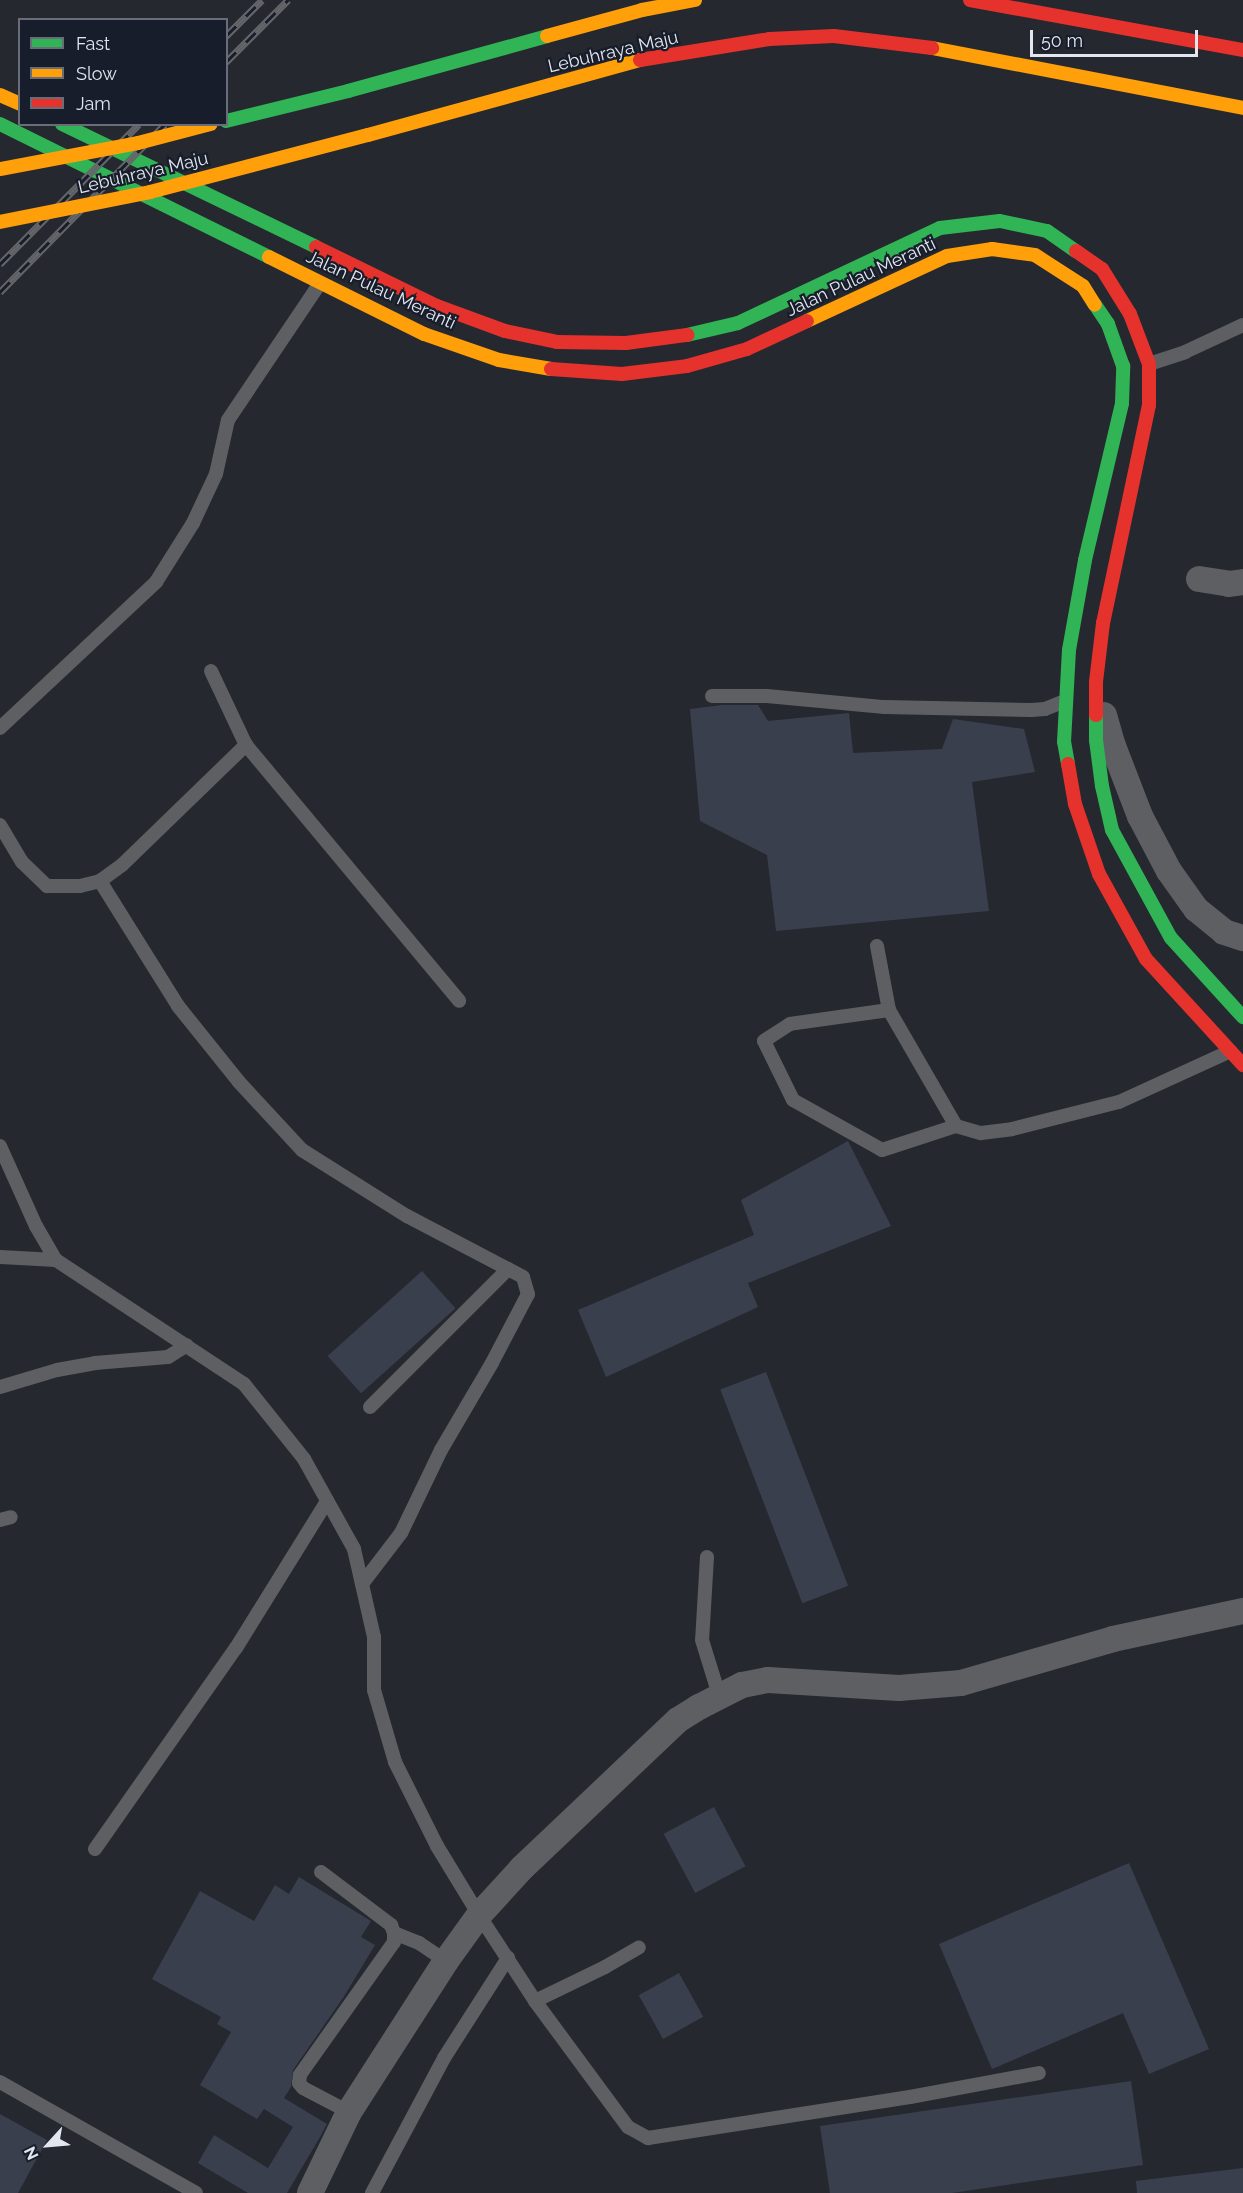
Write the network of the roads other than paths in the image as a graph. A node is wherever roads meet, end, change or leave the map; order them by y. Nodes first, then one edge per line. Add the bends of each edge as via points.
1 (695, 0) edge
2 (970, 0) edge
3 (1243, 50) edge
4 (0, 95) edge
5 (18, 103) edge
6 (1243, 108) edge
7 (228, 121) edge
8 (0, 124) edge
9 (66, 126) edge
10 (203, 126) edge
11 (0, 169) edge
12 (0, 222) edge
13 (321, 283) junction
14 (1243, 325) edge
15 (1149, 364) junction
16 (1199, 579) dead end
17 (1243, 582) edge
18 (211, 671) dead end
19 (1096, 682) junction
20 (712, 696) dead end
21 (1065, 701) junction
22 (0, 728) edge
23 (246, 745) junction
24 (0, 825) edge
25 (100, 881) junction
26 (1243, 938) edge
27 (877, 946) dead end
28 (459, 1001) dead end
29 (889, 1010) junction
30 (1243, 1017) edge
31 (1228, 1052) junction
32 (1243, 1065) edge
33 (956, 1126) junction
34 (0, 1146) edge
35 (0, 1257) edge
36 (56, 1260) junction
37 (508, 1269) junction
38 (187, 1346) junction
39 (0, 1387) edge
40 (370, 1407) dead end
41 (327, 1501) junction
42 (707, 1557) dead end
43 (362, 1584) junction
44 (1243, 1611) edge
45 (719, 1695) junction
46 (95, 1849) dead end
47 (321, 1872) dead end
48 (479, 1915) junction
49 (394, 1933) junction
50 (639, 1947) dead end
51 (508, 1958) junction
52 (446, 1960) junction
53 (536, 2001) junction
54 (1039, 2073) dead end
55 (0, 2082) edge
56 (349, 2112) junction
57 (196, 2193) edge
58 (310, 2193) edge
59 (372, 2193) edge

1 - 7 main road, Lebuhraya Maju via 642,10
2 - 3 main road
4 - 5 main road
6 - 12 main road, Lebuhraya Maju, bridge via 908,43 834,36 769,39 645,59 150,192
8 - 13 main road, Jalan Pulau Meranti
9 - 15 main road, Jalan Pulau Meranti via 437,306 505,331 557,342 627,343 738,323 940,228 1000,221 1047,231 1102,269 1130,314
10 - 11 main road, Lebuhraya Maju, bridge
13 - 21 main road, Jalan Pulau Meranti via 424,334 499,360 622,374 687,366 747,349 947,256 992,249 1035,255 1083,286 1108,324 1123,366 1122,403 1085,560 1069,650
13 - 22 lane via 228,420 216,474 193,524 156,582
14 - 15 lane
15 - 19 main road, Jalan Pulau Meranti via 1149,405 1114,568
16 - 17 street
18 - 23 lane
19 - 26 street via 1113,746 1140,816 1169,871 1196,909 1224,932
19 - 30 main road, Jalan Pulau Meranti via 1096,740 1112,830 1171,938
20 - 21 lane via 767,696 884,707 1031,710
21 - 31 main road, Jalan Pulau Meranti via 1064,742 1075,804 1099,874 1146,959
23 - 25 lane via 122,865
23 - 28 lane
24 - 25 lane via 22,862 47,886 80,886
25 - 37 lane via 178,1006 239,1082 302,1150 407,1216
27 - 29 lane
29 - 33 lane
29 - 33 lane via 790,1024 764,1041 793,1100 882,1150
31 - 32 main road, Jalan Pulau Meranti
31 - 33 lane via 1119,1102 1012,1129 981,1132
34 - 36 lane
35 - 36 lane
36 - 38 lane
37 - 40 lane
37 - 43 lane via 524,1277 528,1294 441,1450 401,1533
38 - 39 lane via 168,1357 95,1363
38 - 41 lane via 244,1384 304,1459
41 - 43 lane via 354,1549
41 - 46 lane via 236,1648
42 - 45 lane via 702,1640
43 - 48 lane via 374,1636 374,1690 395,1762 437,1846
44 - 45 street via 1113,1639 962,1683 899,1688 768,1680
45 - 48 street via 678,1720 522,1868
47 - 49 lane via 391,1925
48 - 51 lane
48 - 52 street
49 - 52 lane
49 - 56 lane via 394,1942 300,2075 303,2088
50 - 53 lane
51 - 53 lane
51 - 59 lane via 444,2058
52 - 56 street
53 - 54 lane via 610,2105 628,2127 648,2138
55 - 57 lane
56 - 58 street

